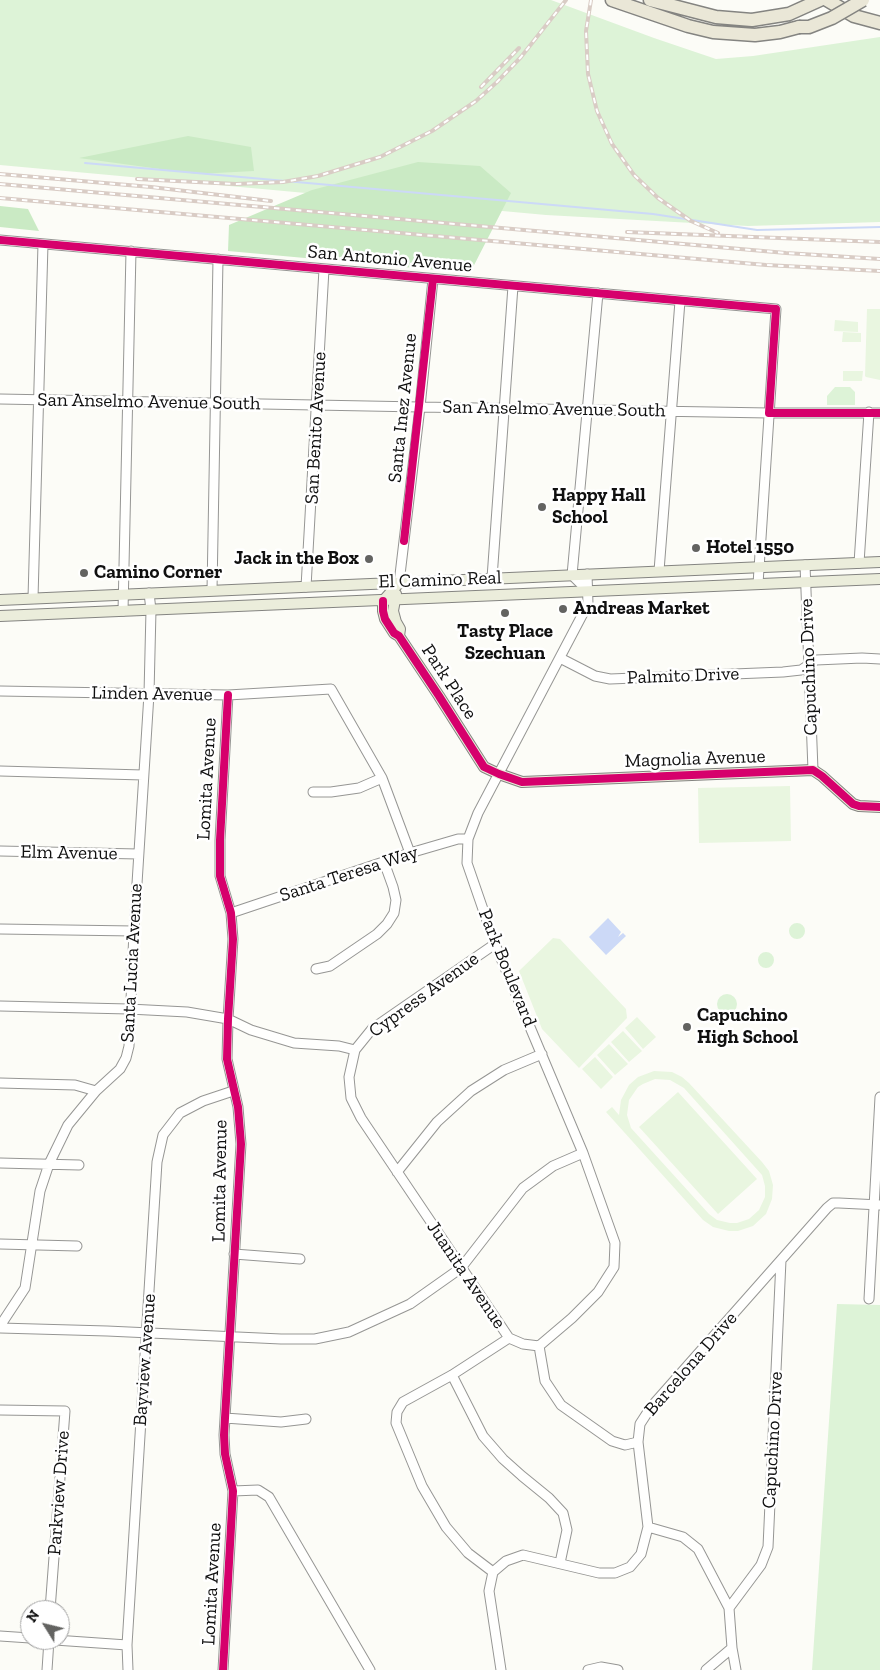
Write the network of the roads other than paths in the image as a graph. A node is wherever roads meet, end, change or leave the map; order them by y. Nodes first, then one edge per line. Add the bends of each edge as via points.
1 (612, 0) edge
2 (650, 0) edge
3 (820, 0) edge
4 (827, 0) edge
5 (856, 0) edge
6 (863, 0) edge
7 (880, 23) edge
8 (799, 28) junction
9 (0, 240) edge
10 (43, 244) junction
11 (131, 251) junction
12 (218, 259) junction
13 (324, 269) junction
14 (433, 279) junction
15 (513, 286) junction
16 (598, 293) junction
17 (680, 301) junction
18 (0, 399) edge
19 (38, 400) junction
20 (128, 402) junction
21 (216, 403) junction
22 (318, 405) junction
23 (420, 408) junction
24 (504, 408) junction
25 (587, 409) junction
26 (671, 410) junction
27 (869, 412) junction
28 (769, 413) junction
29 (880, 413) edge
30 (880, 562) edge
31 (858, 563) junction
32 (805, 565) junction
33 (759, 567) junction
34 (659, 571) junction
35 (587, 574) junction
36 (572, 575) junction
37 (492, 578) junction
38 (880, 580) edge
39 (805, 582) junction
40 (399, 583) junction
41 (758, 584) junction
42 (306, 587) junction
43 (212, 590) junction
44 (588, 591) junction
45 (150, 593) junction
46 (123, 594) junction
47 (33, 598) junction
48 (0, 600) edge
49 (395, 600) junction
50 (384, 601) junction
51 (151, 610) junction
52 (123, 611) junction
53 (0, 616) edge
54 (399, 636) junction
55 (560, 658) junction
56 (880, 659) edge
57 (809, 665) junction
58 (0, 691) edge
59 (149, 694) junction
60 (228, 695) junction
61 (813, 770) junction
62 (0, 771) edge
63 (499, 774) junction
64 (143, 775) junction
65 (382, 778) junction
66 (313, 792) dead end
67 (880, 807) edge
68 (468, 839) junction
69 (0, 851) edge
70 (410, 853) junction
71 (138, 854) junction
72 (384, 862) junction
73 (231, 912) junction
74 (0, 928) edge
75 (134, 931) junction
76 (495, 944) junction
77 (316, 969) dead end
78 (0, 1006) edge
79 (129, 1009) junction
80 (228, 1020) junction
81 (355, 1050) junction
82 (542, 1054) junction
83 (0, 1083) edge
84 (96, 1091) junction
85 (233, 1091) junction
86 (880, 1097) edge
87 (583, 1153) junction
88 (0, 1163) edge
89 (49, 1164) junction
90 (78, 1165) dead end
91 (397, 1172) junction
92 (877, 1205) edge
93 (0, 1244) edge
94 (32, 1245) junction
95 (77, 1246) dead end
96 (234, 1254) junction
97 (300, 1259) dead end
98 (781, 1260) junction
99 (460, 1268) junction
100 (869, 1299) dead end
101 (0, 1327) edge
102 (147, 1333) junction
103 (229, 1337) junction
104 (509, 1338) junction
105 (538, 1346) junction
106 (452, 1375) junction
107 (0, 1410) edge
108 (225, 1418) junction
109 (306, 1419) dead end
110 (638, 1442) junction
111 (234, 1491) junction
112 (648, 1527) junction
113 (560, 1563) junction
114 (493, 1572) junction
115 (51, 1600) edge
116 (729, 1608) junction
117 (0, 1636) edge
118 (20, 1637) edge
119 (70, 1641) edge
120 (127, 1645) junction
121 (732, 1648) junction
122 (48, 1650) edge
123 (47, 1670) edge
124 (128, 1670) edge
125 (223, 1670) edge
126 (370, 1670) edge
127 (501, 1670) edge
128 (588, 1670) edge
129 (618, 1670) edge
130 (706, 1670) edge
131 (736, 1670) edge

1 - 8 highway via 707,31 767,34
2 - 3 highway via 716,17 752,20 789,14
4 - 7 highway via 854,16
5 - 8 highway, bridge
6 - 8 highway, bridge via 832,18
9 - 10 street, San Antonio Avenue
10 - 11 street, San Antonio Avenue
10 - 19 street
11 - 12 street, San Antonio Avenue
11 - 20 street
12 - 13 street, San Antonio Avenue
12 - 21 street
13 - 14 street, San Antonio Avenue
13 - 22 street, San Benito Avenue
14 - 15 street, San Antonio Avenue
14 - 23 street, Santa Inez Avenue
15 - 16 street, San Antonio Avenue
15 - 24 street
16 - 17 street, San Antonio Avenue
16 - 25 street
17 - 26 street
17 - 28 street, San Antonio Avenue via 776,309
18 - 19 street, San Anselmo Avenue South
19 - 20 street, San Anselmo Avenue South
19 - 47 street
20 - 21 street, San Anselmo Avenue South
20 - 46 street
21 - 22 street, San Anselmo Avenue South
21 - 43 street
22 - 23 street, San Anselmo Avenue South
22 - 42 street, San Benito Avenue
23 - 24 street, San Anselmo Avenue South
23 - 40 street, Santa Inez Avenue
24 - 25 street, San Anselmo Avenue South
24 - 37 street
25 - 26 street, San Anselmo Avenue South
25 - 36 street
26 - 28 street, San Anselmo Avenue South
26 - 34 street
27 - 28 street, San Anselmo Avenue South
27 - 29 street, San Anselmo Avenue South
27 - 31 street
28 - 33 street
30 - 31 main road, El Camino Real
31 - 32 main road, El Camino Real
32 - 33 main road, El Camino Real
32 - 39 street, Capuchino Drive
33 - 34 main road, El Camino Real
33 - 41 street
34 - 35 main road, El Camino Real
35 - 36 main road, El Camino Real
35 - 44 street, Park Boulevard
36 - 37 main road, El Camino Real
36 - 44 street
37 - 40 main road, El Camino Real
38 - 39 main road, El Camino Real
39 - 41 main road, El Camino Real
39 - 57 street, Capuchino Drive
40 - 42 main road, El Camino Real
40 - 49 main road, Park Place
40 - 50 main road
41 - 44 main road, El Camino Real
42 - 43 main road, El Camino Real
43 - 45 main road, El Camino Real
44 - 49 main road, El Camino Real
44 - 55 street, Park Boulevard via 588,604
45 - 46 main road, El Camino Real
45 - 51 street, Santa Lucia Avenue
46 - 47 main road, El Camino Real
46 - 52 street
47 - 48 main road, El Camino Real
49 - 50 main road, El Camino Real
49 - 54 main road, Park Place via 394,616 400,629
50 - 51 main road, El Camino Real
50 - 54 main road, Park Place via 385,619
51 - 52 main road, El Camino Real
51 - 59 street, Santa Lucia Avenue
52 - 53 main road, El Camino Real
54 - 63 main road, Park Place via 484,767
55 - 57 street, Palmito Drive via 595,676 610,679 783,672 801,670
55 - 63 street, Park Boulevard
56 - 57 street, Palmito Drive via 816,660
57 - 61 street, Capuchino Drive
58 - 59 street, Linden Avenue
59 - 60 street, Linden Avenue
59 - 64 street, Santa Lucia Avenue
60 - 65 street, Linden Avenue via 331,689
60 - 73 street, Lomita Avenue via 220,876
61 - 63 main road, Magnolia Avenue via 522,782
61 - 67 main road via 853,804
62 - 64 street
63 - 68 street, Park Boulevard
64 - 71 street, Santa Lucia Avenue
65 - 66 street via 360,788
65 - 70 street, Linden Avenue
68 - 70 street, Santa Teresa Way via 458,838
68 - 76 street, Park Boulevard via 467,863
69 - 71 street, Elm Avenue
70 - 72 street, Santa Teresa Way
71 - 75 street, Santa Lucia Avenue
72 - 73 street, Santa Teresa Way
72 - 77 street via 396,900 394,913 377,934 330,966
73 - 80 street, Lomita Avenue via 233,938
74 - 75 street
75 - 79 street, Santa Lucia Avenue
76 - 81 street, Cypress Avenue via 372,1029
76 - 82 street, Park Boulevard
78 - 79 street, Cypress Avenue
79 - 80 street, Cypress Avenue via 187,1012
79 - 84 street, Santa Lucia Avenue via 126,1058
80 - 81 street, Cypress Avenue via 294,1043
80 - 85 street, Lomita Avenue via 227,1059
81 - 91 street, Juanita Avenue via 348,1077 351,1098
82 - 87 street, Park Boulevard
82 - 91 street via 504,1070 471,1091 437,1122
83 - 84 street via 75,1085
84 - 89 street, Santa Lucia Avenue via 68,1125
85 - 96 street, Lomita Avenue via 238,1107 241,1144
85 - 102 street, Bayview Avenue via 180,1113 163,1135 157,1162
86 - 92 street
87 - 99 street via 553,1166 523,1188
87 - 105 street, Park Boulevard via 615,1243 614,1268 598,1292
88 - 89 street
89 - 90 street
89 - 94 street, Santa Lucia Avenue via 40,1191
91 - 99 street, Juanita Avenue
92 - 98 street, Barcelona Drive via 833,1203
92 - 100 street
93 - 94 street
94 - 95 street
94 - 101 street, Santa Lucia Avenue via 24,1288
96 - 97 street
96 - 103 street, Lomita Avenue
98 - 110 street, Barcelona Drive via 651,1407 640,1424
98 - 116 street, Capuchino Drive via 768,1547 761,1565
99 - 103 street via 410,1304 349,1332 315,1339
99 - 104 street, Juanita Avenue
101 - 102 street
102 - 103 street
102 - 120 street, Bayview Avenue
103 - 108 street, Lomita Avenue
104 - 105 street, Juanita Avenue
104 - 106 street
105 - 110 street via 545,1381 561,1405 612,1441 626,1445
106 - 113 street via 483,1436 503,1459 563,1513 567,1530
106 - 114 street via 403,1402 397,1412 396,1424 422,1486 446,1527 468,1553
107 - 115 street, Parkview Drive via 65,1411
108 - 109 street via 281,1422
108 - 111 street, Lomita Avenue via 225,1454
110 - 112 street, Barcelona Drive
111 - 125 street, Lomita Avenue
111 - 126 street via 258,1490 269,1497
112 - 113 street, Barcelona Drive via 641,1554 630,1568 615,1573 599,1573
112 - 116 street via 683,1536 698,1549
113 - 114 street, Barcelona Drive via 523,1554
114 - 127 street via 490,1591
116 - 121 street
117 - 118 street
119 - 120 street
120 - 124 street, Bayview Avenue
121 - 130 street
121 - 131 street
122 - 123 street
128 - 129 street via 601,1667

